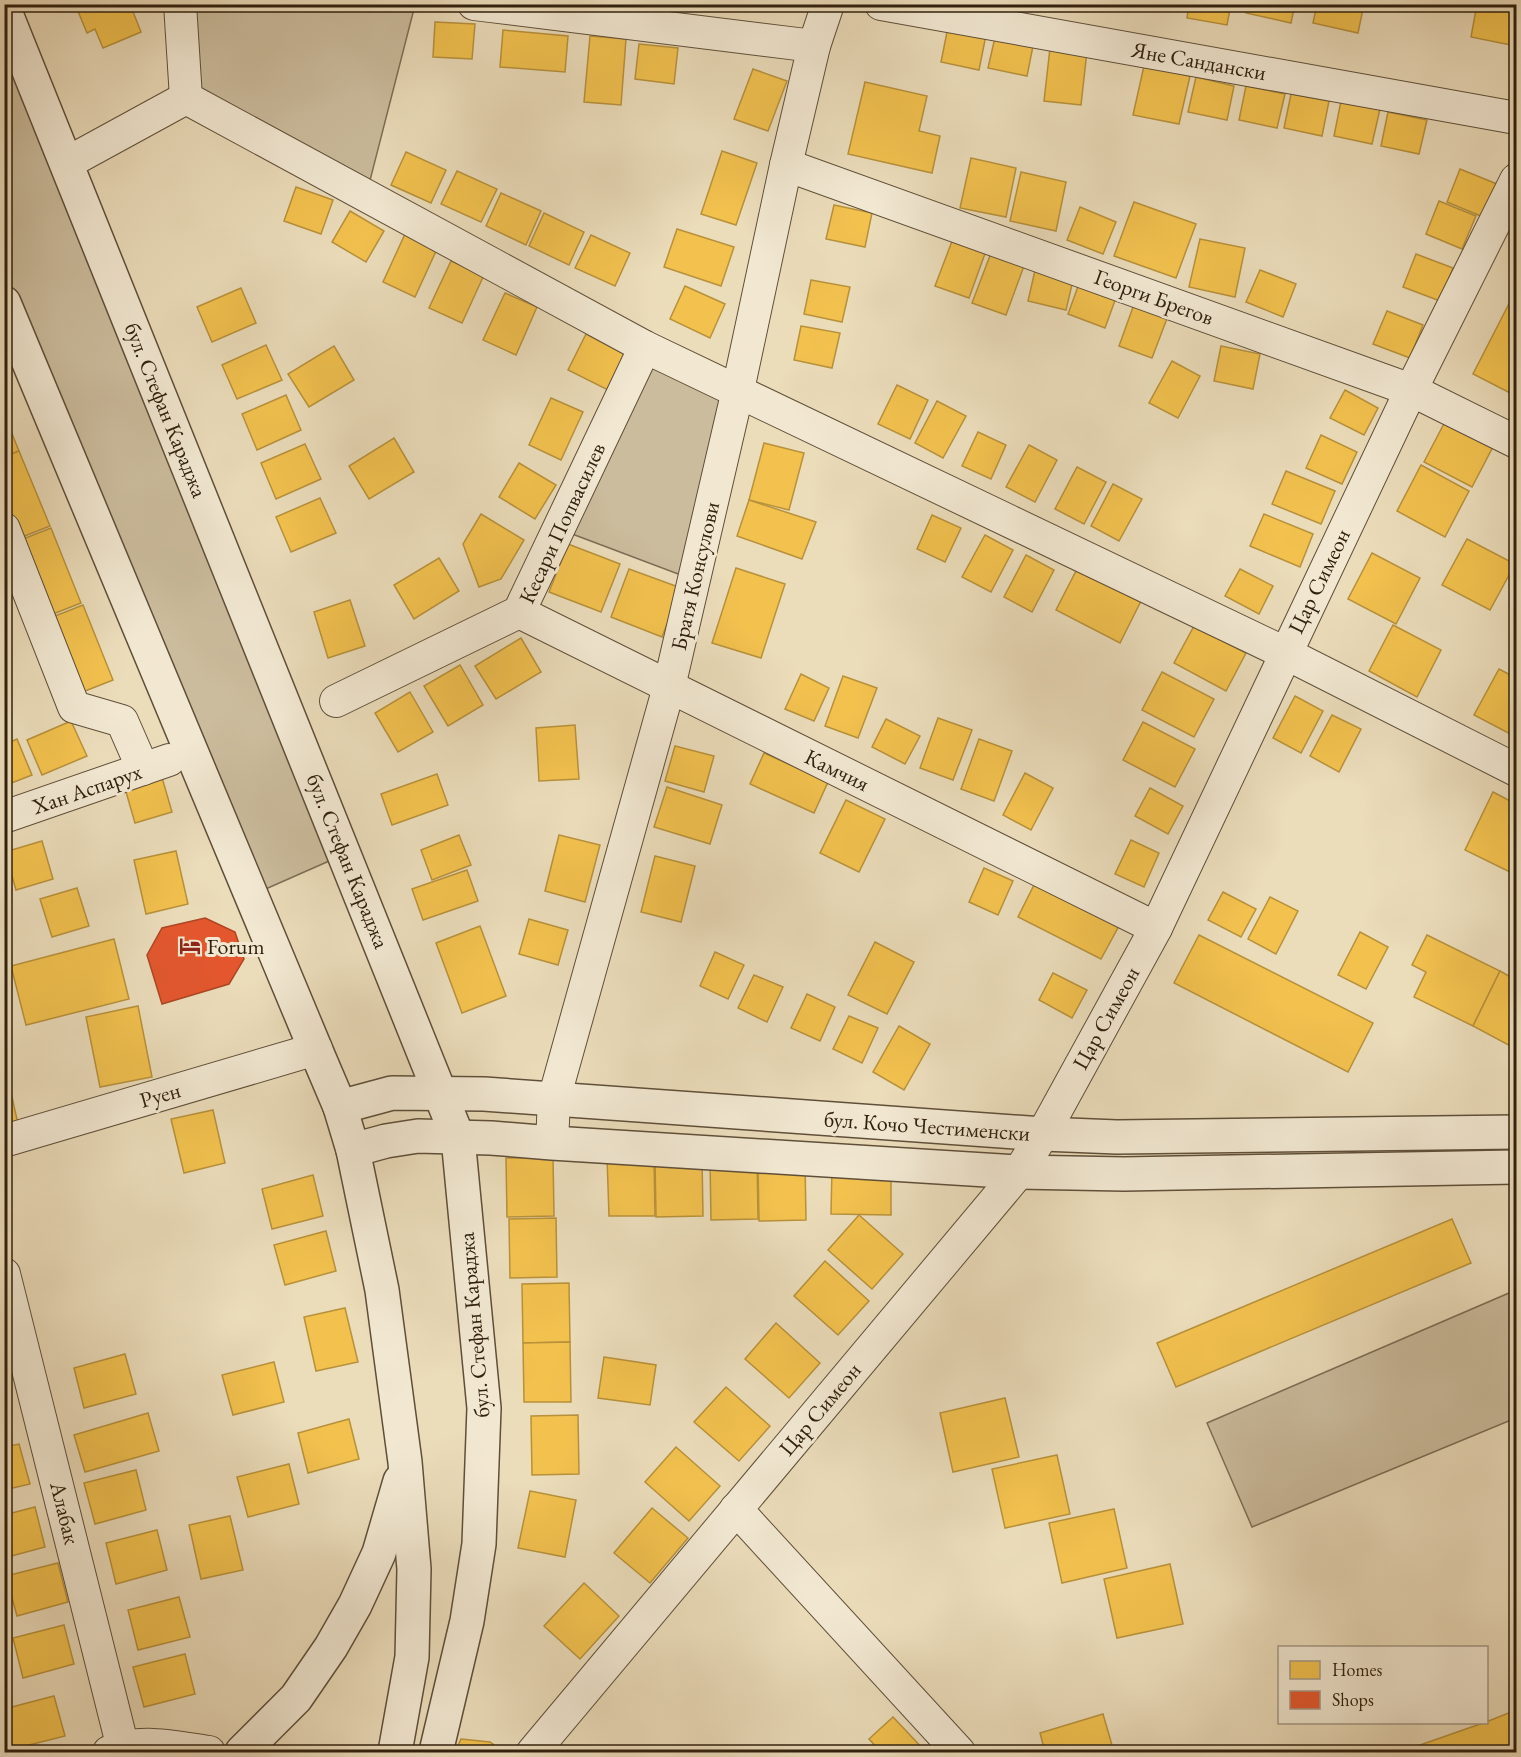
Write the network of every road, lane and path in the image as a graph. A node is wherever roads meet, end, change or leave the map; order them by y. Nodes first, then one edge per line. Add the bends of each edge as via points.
1 (180, 4) edge
2 (474, 4) edge
3 (828, 4) edge
4 (881, 4) edge
5 (4, 9) edge
6 (814, 46) junction
7 (186, 98) junction
8 (1516, 118) edge
9 (67, 163) junction
10 (786, 165) junction
11 (1516, 180) edge
12 (4, 303) edge
13 (645, 347) junction
14 (738, 390) junction
15 (1411, 390) junction
16 (1516, 442) edge
17 (4, 529) edge
18 (519, 612) junction
19 (1284, 653) junction
20 (669, 687) junction
21 (336, 701) dead end
22 (1516, 770) edge
23 (4, 817) edge
24 (1156, 928) junction
25 (316, 1049) junction
26 (442, 1095) junction
27 (554, 1099) junction
28 (340, 1107) junction
29 (1516, 1132) edge
30 (1043, 1134) junction
31 (458, 1138) junction
32 (4, 1141) edge
33 (552, 1143) junction
34 (353, 1150) junction
35 (1516, 1167) edge
36 (1019, 1172) junction
37 (4, 1274) edge
38 (405, 1462) junction
39 (736, 1509) junction
40 (119, 1750) edge
41 (209, 1752) edge
42 (242, 1752) edge
43 (395, 1752) edge
44 (436, 1752) edge
45 (533, 1752) edge
46 (959, 1752) edge

1 - 7 street
2 - 6 street
3 - 6 street, Братя Консулови
4 - 8 street, Яне Сандански
5 - 9 street, бул. Стефан Караджа
6 - 10 street, Братя Консулови
7 - 9 street
7 - 13 street
9 - 26 street, бул. Стефан Караджа
10 - 14 street, Братя Консулови
10 - 15 street, Георги Брегов
11 - 15 street, Цар Симеон
12 - 25 street
13 - 14 street
13 - 18 street, Кесари Попвасилев
14 - 19 street
14 - 20 street, Братя Консулови
15 - 16 street, Георги Брегов
15 - 19 street, Цар Симеон
17 - 23 street, Хан Аспарух via 74,707 122,721 156,765
18 - 20 street, Камчия
18 - 21 street, Кесари Попвасилев
19 - 22 street
19 - 24 street, Цар Симеон
20 - 24 street, Камчия
20 - 27 street, Братя Консулови
24 - 30 street, Цар Симеон
25 - 28 street
25 - 32 street, Руен
26 - 27 street, бул. Кочо Честименски
26 - 28 street, бул. Кочо Честименски via 392,1093
26 - 31 street, бул. Стефан Караджа
27 - 30 street, бул. Кочо Честименски
27 - 33 street, Братя Консулови
28 - 34 street
29 - 30 street, бул. Кочо Честименски via 1117,1137
30 - 36 street, Цар Симеон
31 - 33 street, бул. Кочо Честименски
31 - 34 street, бул. Кочо Честименски via 418,1136
31 - 44 street, бул. Стефан Караджа via 484,1408 478,1544 467,1621
33 - 36 street, бул. Кочо Честименски
34 - 38 street via 382,1290
35 - 36 street, бул. Кочо Честименски
36 - 39 street, Цар Симеон
37 - 40 street, Алабак
38 - 42 street via 379,1553 332,1647 296,1698
38 - 43 street via 414,1569 412,1657
39 - 45 street, Цар Симеон
39 - 46 street
40 - 41 street via 158,1745

